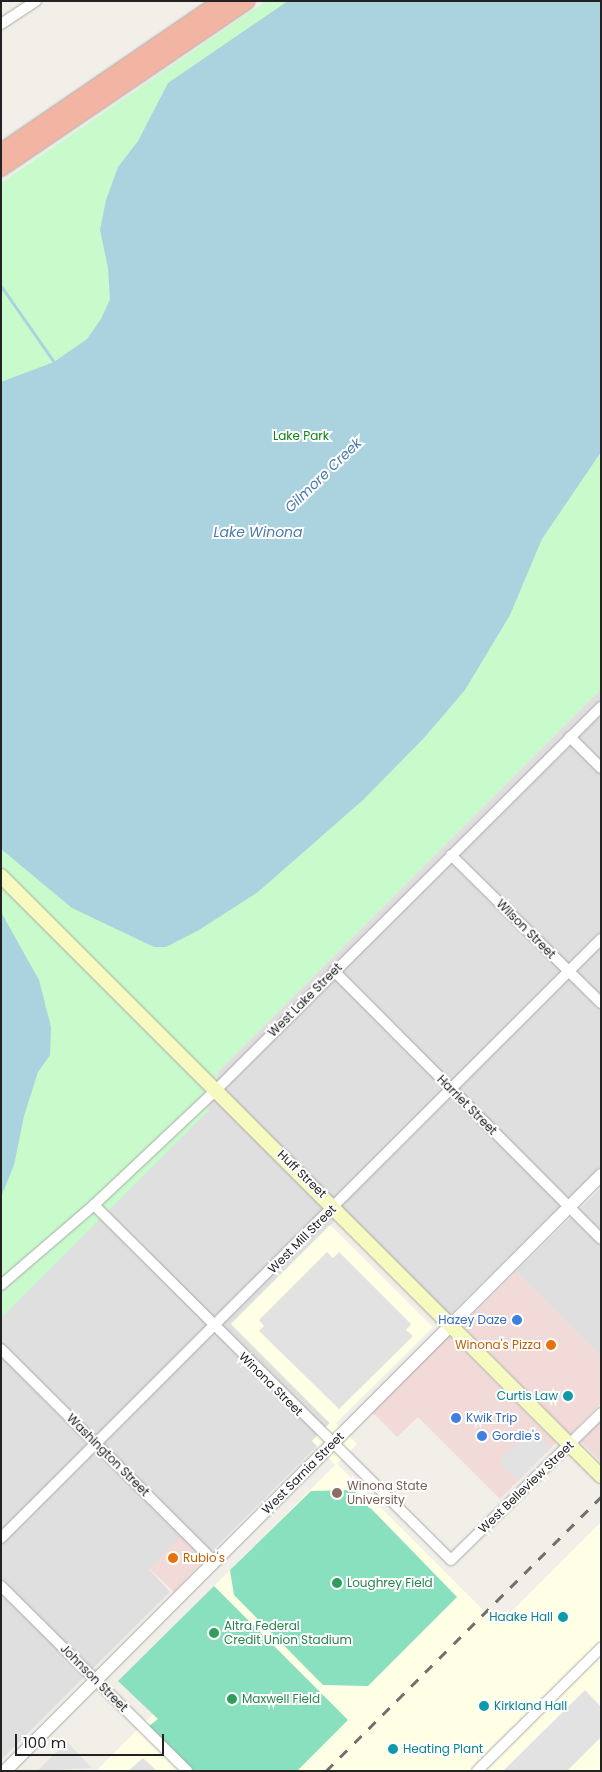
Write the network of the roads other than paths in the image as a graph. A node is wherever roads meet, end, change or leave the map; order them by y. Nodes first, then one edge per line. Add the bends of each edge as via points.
1 (36, 1) edge
2 (222, 1) edge
3 (247, 1) edge
4 (1, 24) edge
5 (1, 152) edge
6 (1, 168) edge
7 (601, 707) edge
8 (570, 737) junction
9 (601, 768) edge
10 (451, 855) junction
11 (1, 876) edge
12 (601, 939) edge
13 (334, 971) junction
14 (568, 971) junction
15 (601, 1003) edge
16 (216, 1090) junction
17 (452, 1090) junction
18 (601, 1175) edge
19 (94, 1205) junction
20 (335, 1206) junction
21 (568, 1207) junction
22 (601, 1239) edge
23 (1, 1285) edge
24 (450, 1324) junction
25 (215, 1327) junction
26 (1, 1349) edge
27 (601, 1413) edge
28 (97, 1444) junction
29 (332, 1444) junction
30 (569, 1445) junction
31 (601, 1476) edge
32 (1, 1538) edge
33 (451, 1560) joint
34 (214, 1561) junction
35 (1, 1586) edge
36 (601, 1648) edge
37 (95, 1680) junction
38 (5, 1771) edge
39 (187, 1771) edge
40 (477, 1771) edge

1 - 4 street
2 - 5 highway
3 - 6 highway
7 - 8 street, West Lake Street
8 - 9 street
8 - 10 street, West Lake Street
10 - 13 street, West Lake Street
10 - 14 street, Wilson Street
11 - 16 main road, Huff Street
12 - 14 street, West Mill Street
13 - 16 street, West Lake Street
13 - 17 street, Harriet Street
14 - 15 street, Wilson Street
14 - 17 street, West Mill Street
16 - 19 street, West Lake Street
16 - 20 main road, Huff Street
17 - 20 street, West Mill Street
17 - 21 street, Harriet Street
18 - 21 street, West Sarnia Street
19 - 23 street, West Lake Street
19 - 25 street, Winona Street
20 - 24 main road, Huff Street
20 - 25 street, West Mill Street
21 - 22 street, Harriet Street
21 - 24 street, West Sarnia Street
24 - 29 street, West Sarnia Street
24 - 30 main road, Huff Street
25 - 28 street, West Mill Street
25 - 29 street, Winona Street
26 - 28 street, Washington Street
27 - 30 street, West Belleview Street
28 - 32 street, West Mill Street
28 - 34 street, Washington Street
29 - 33 street, Winona Street
29 - 34 street, West Sarnia Street
30 - 31 main road, Huff Street
30 - 33 street, West Belleview Street
34 - 37 street, West Sarnia Street
35 - 37 street, Johnson Street
36 - 40 street
37 - 38 street, West Sarnia Street
37 - 39 street, Johnson Street

